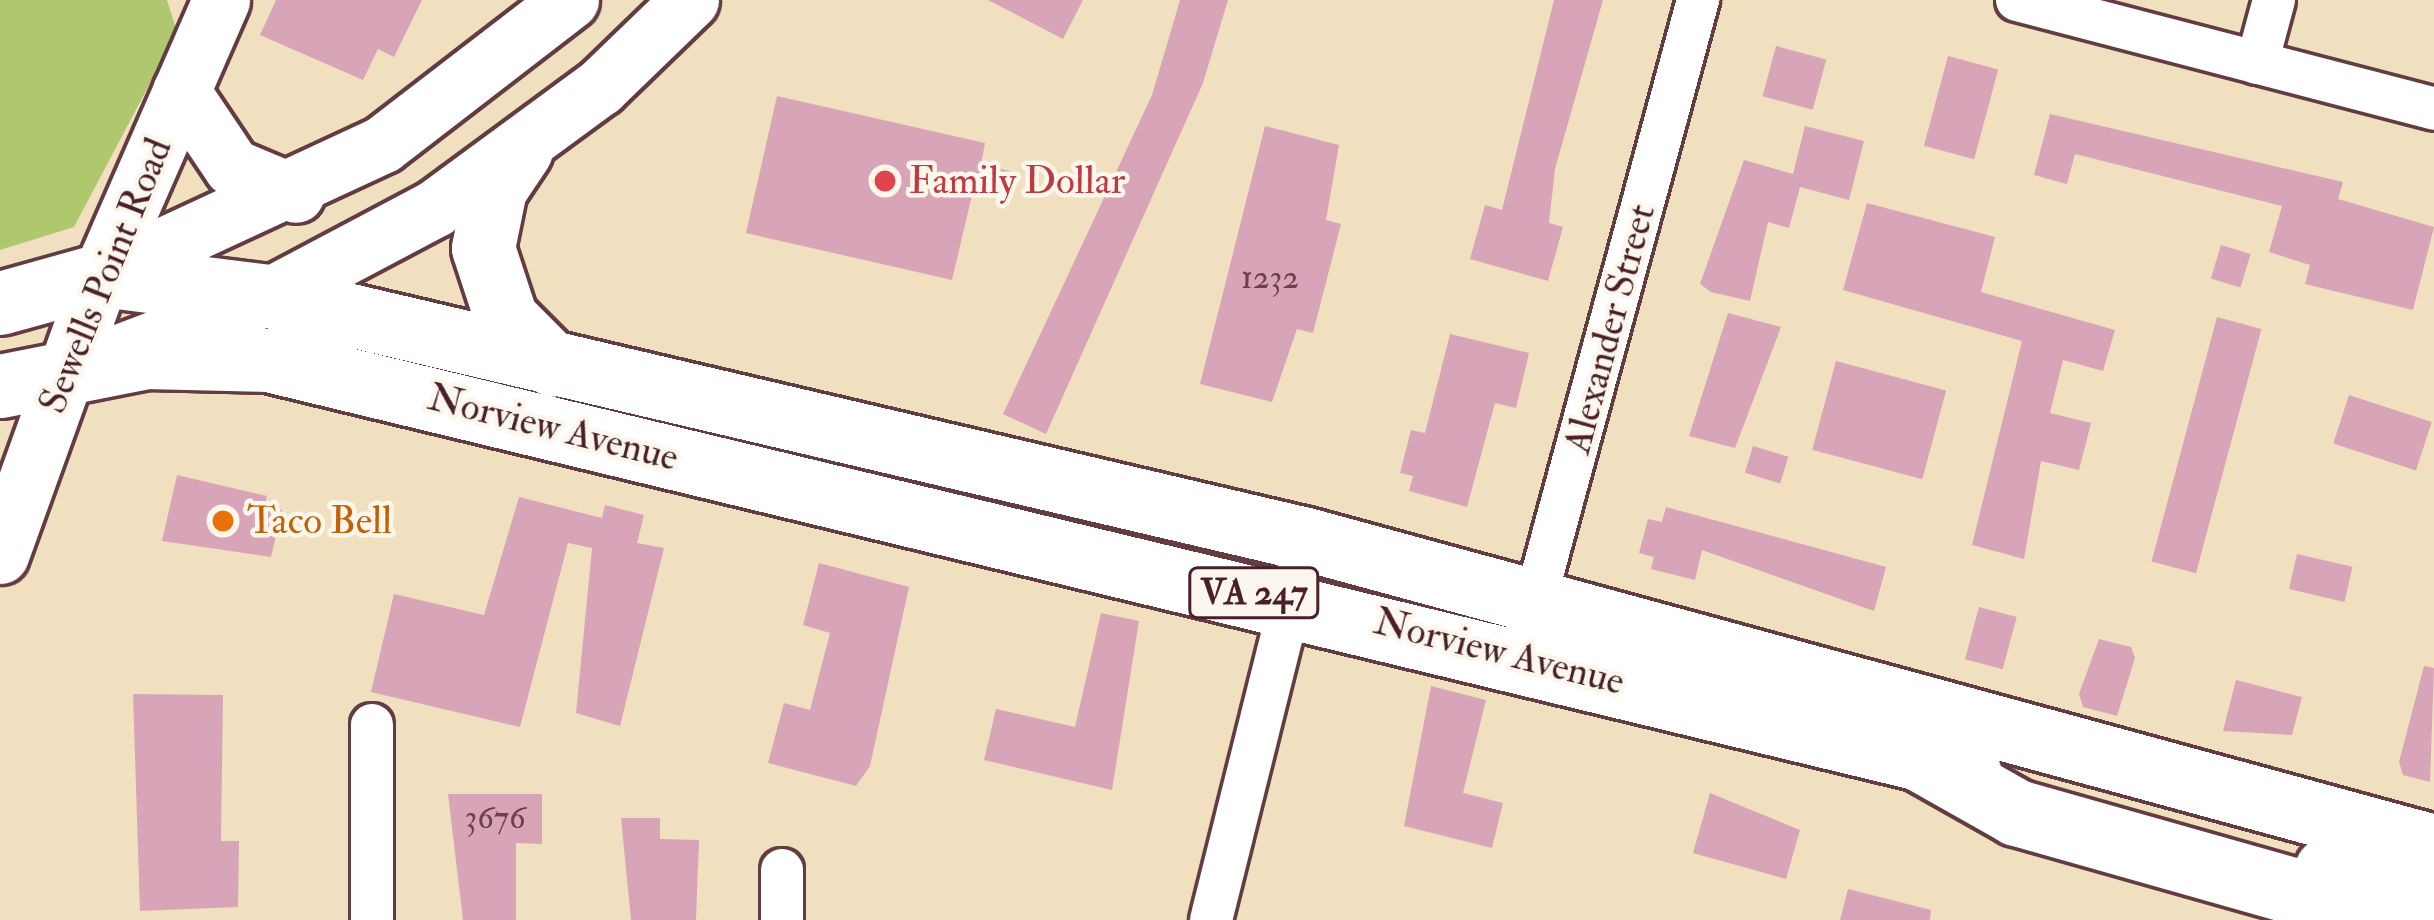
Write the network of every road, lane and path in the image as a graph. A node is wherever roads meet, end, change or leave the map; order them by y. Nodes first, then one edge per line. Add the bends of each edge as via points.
1 (221, 0) edge
2 (570, 0) edge
3 (690, 0) edge
4 (1698, 0) edge
5 (2017, 0) edge
6 (2274, 0) edge
7 (2258, 63) junction
8 (181, 91) junction
9 (2434, 109) edge
10 (521, 150) junction
11 (296, 194) junction
12 (101, 275) junction
13 (269, 296) junction
14 (0, 303) edge
15 (553, 365) junction
16 (64, 373) junction
17 (0, 386) edge
18 (1306, 538) junction
19 (0, 555) edge
20 (1536, 598) junction
21 (1292, 601) junction
22 (1520, 657) junction
23 (372, 725) dead end
24 (1918, 758) junction
25 (2434, 846) edge
26 (782, 870) dead end
27 (2434, 899) edge
28 (372, 920) edge
29 (782, 920) edge
30 (1211, 920) edge
31 (2394, 920) edge

1 - 8 main road, Sewells Point Road
2 - 11 main road via 466,87
3 - 10 main road
4 - 20 street, Alexander Street
5 - 7 street
6 - 7 street
7 - 9 street
8 - 11 main road via 232,167
8 - 12 main road, Sewells Point Road
10 - 13 main road
10 - 15 main road via 495,189 483,248 506,318
11 - 12 main road
12 - 13 main road, Norview Avenue / VA 247
12 - 14 main road, VA 247
12 - 16 main road, Sewells Point Road
13 - 15 main road, Norview Avenue / VA 247
13 - 16 main road
15 - 18 main road, Norview Avenue / VA 247
16 - 17 main road, VA 247
16 - 19 main road, Sewells Point Road
16 - 21 main road, Norview Avenue / VA 247 via 210,352 268,360
18 - 20 main road, Norview Avenue / VA 247
18 - 21 street
20 - 22 street, Alexander Street
20 - 25 main road, Norview Avenue / VA 247
21 - 22 main road, Norview Avenue / VA 247
21 - 30 street
22 - 24 main road, Norview Avenue / VA 247
23 - 28 street
24 - 27 main road, Norview Avenue / VA 247
24 - 31 highway via 2017,813
26 - 29 street

